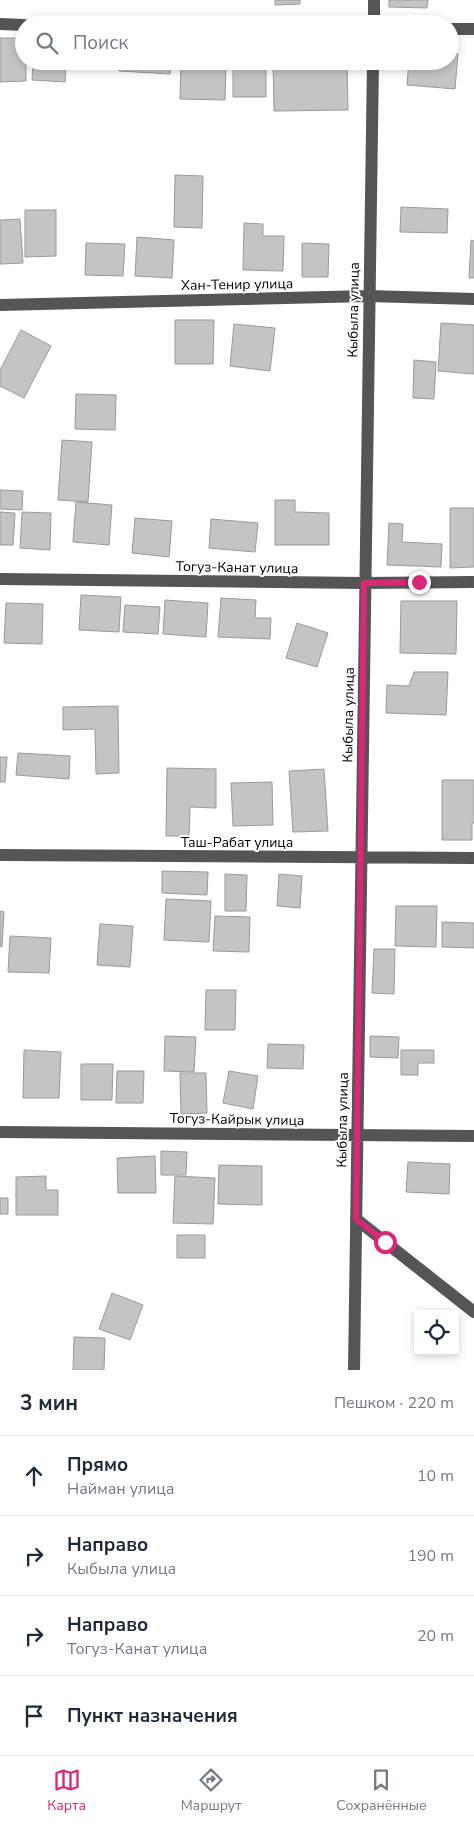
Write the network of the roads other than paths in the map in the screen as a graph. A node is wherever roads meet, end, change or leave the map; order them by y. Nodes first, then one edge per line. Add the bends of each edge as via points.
1 (374, 0) edge
2 (374, 15) edge
3 (0, 24) edge
4 (15, 24) edge
5 (459, 29) edge
6 (474, 29) edge
7 (373, 70) edge
8 (368, 296) junction
9 (474, 299) edge
10 (0, 305) edge
11 (0, 579) edge
12 (474, 582) edge
13 (364, 583) junction
14 (0, 855) edge
15 (361, 858) junction
16 (474, 858) edge
17 (0, 1132) edge
18 (357, 1135) junction
19 (474, 1136) edge
20 (356, 1219) junction
21 (474, 1312) edge
22 (354, 1370) edge

1 - 2 street
3 - 4 street
5 - 6 street
7 - 8 street, Кыбыла улица
8 - 9 street, Хан-Тенир улица
8 - 10 street, Хан-Тенир улица
8 - 13 street, Кыбыла улица
11 - 13 street, Тогуз-Канат улица
12 - 13 street, Тогуз-Канат улица
13 - 15 street, Кыбыла улица
14 - 15 street, Таш-Рабат улица
15 - 16 street, Таш-Рабат улица
15 - 18 street, Кыбыла улица
17 - 18 street, Тогуз-Кайрык улица
18 - 19 street, Тогуз-Кайрык улица
18 - 20 street, Кыбыла улица
20 - 21 street
20 - 22 street, Кыбыла улица

